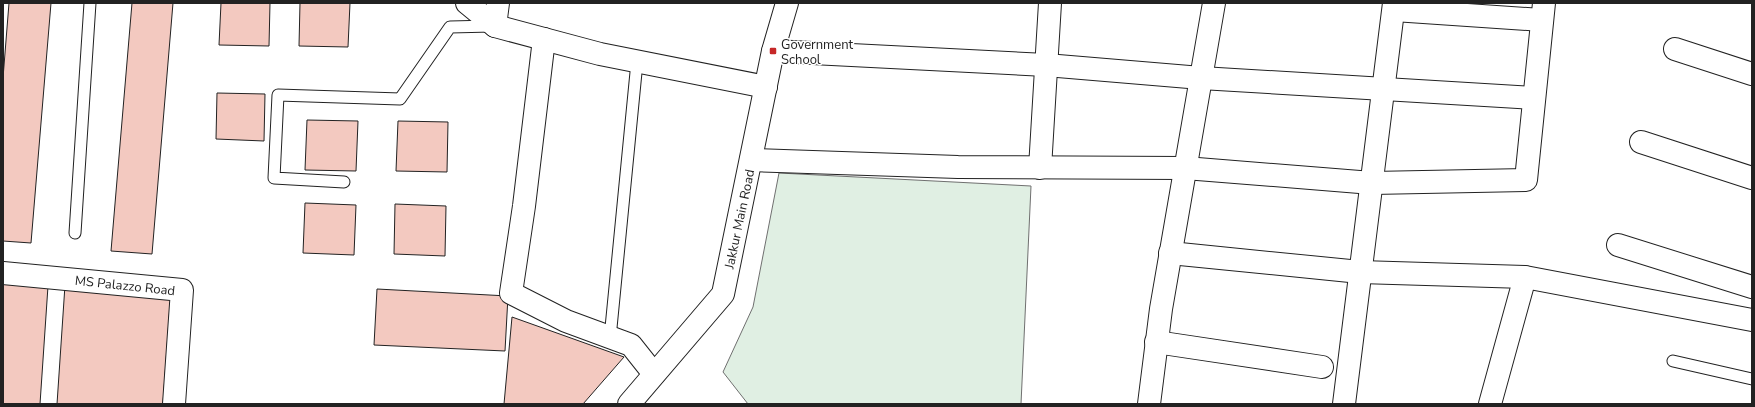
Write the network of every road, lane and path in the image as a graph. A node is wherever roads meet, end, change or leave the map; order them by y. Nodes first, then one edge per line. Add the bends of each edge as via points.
1 (90, 3) edge
2 (467, 3) edge
3 (498, 3) edge
4 (788, 3) edge
5 (1050, 3) edge
6 (1214, 3) edge
7 (1394, 6) edge
8 (1543, 11) edge
9 (495, 26) junction
10 (544, 39) junction
11 (1675, 49) dead end
12 (773, 51) junction
13 (637, 62) junction
14 (1046, 65) junction
15 (1752, 74) edge
16 (1201, 78) junction
17 (766, 87) junction
18 (1383, 89) junction
19 (1534, 98) junction
20 (1641, 142) dead end
21 (751, 160) junction
22 (1040, 168) junction
23 (1185, 168) junction
24 (1752, 178) edge
25 (344, 182) dead end
26 (1372, 183) junction
27 (75, 233) dead end
28 (1618, 245) dead end
29 (1170, 252) junction
30 (1360, 272) junction
31 (3, 273) edge
32 (1525, 277) junction
33 (1752, 286) edge
34 (1752, 320) edge
35 (610, 338) junction
36 (1156, 342) junction
37 (1673, 361) dead end
38 (1322, 367) dead end
39 (654, 374) junction
40 (1752, 379) edge
41 (174, 404) edge
42 (629, 404) edge
43 (1149, 404) edge
44 (1344, 404) edge
45 (1490, 404) edge

1 - 27 lane
2 - 9 street
3 - 9 street
4 - 12 street, Jakkur Main Road
5 - 14 street
6 - 16 street
7 - 8 street
7 - 18 street
8 - 19 street
9 - 10 street
9 - 25 lane via 450,27 400,99 278,95 274,178
10 - 13 street
10 - 35 street via 511,294 566,321
11 - 15 street
12 - 14 street
12 - 17 street, Jakkur Main Road
13 - 17 street
13 - 35 lane
14 - 16 street
14 - 22 street
16 - 18 street
16 - 23 street
17 - 21 street, Jakkur Main Road
18 - 19 street
18 - 26 street
19 - 26 street via 1526,180
20 - 24 street
21 - 22 street
21 - 39 street, Jakkur Main Road via 723,294
22 - 23 street
23 - 26 street
23 - 29 street
26 - 30 street
28 - 33 street
29 - 30 street
29 - 36 street
30 - 32 street
30 - 44 street
31 - 41 street, MS Palazzo Road via 182,290
32 - 34 street
32 - 45 street
35 - 39 street via 631,345
36 - 38 street
36 - 43 street
37 - 40 lane
39 - 42 street, Jakkur Main Road

